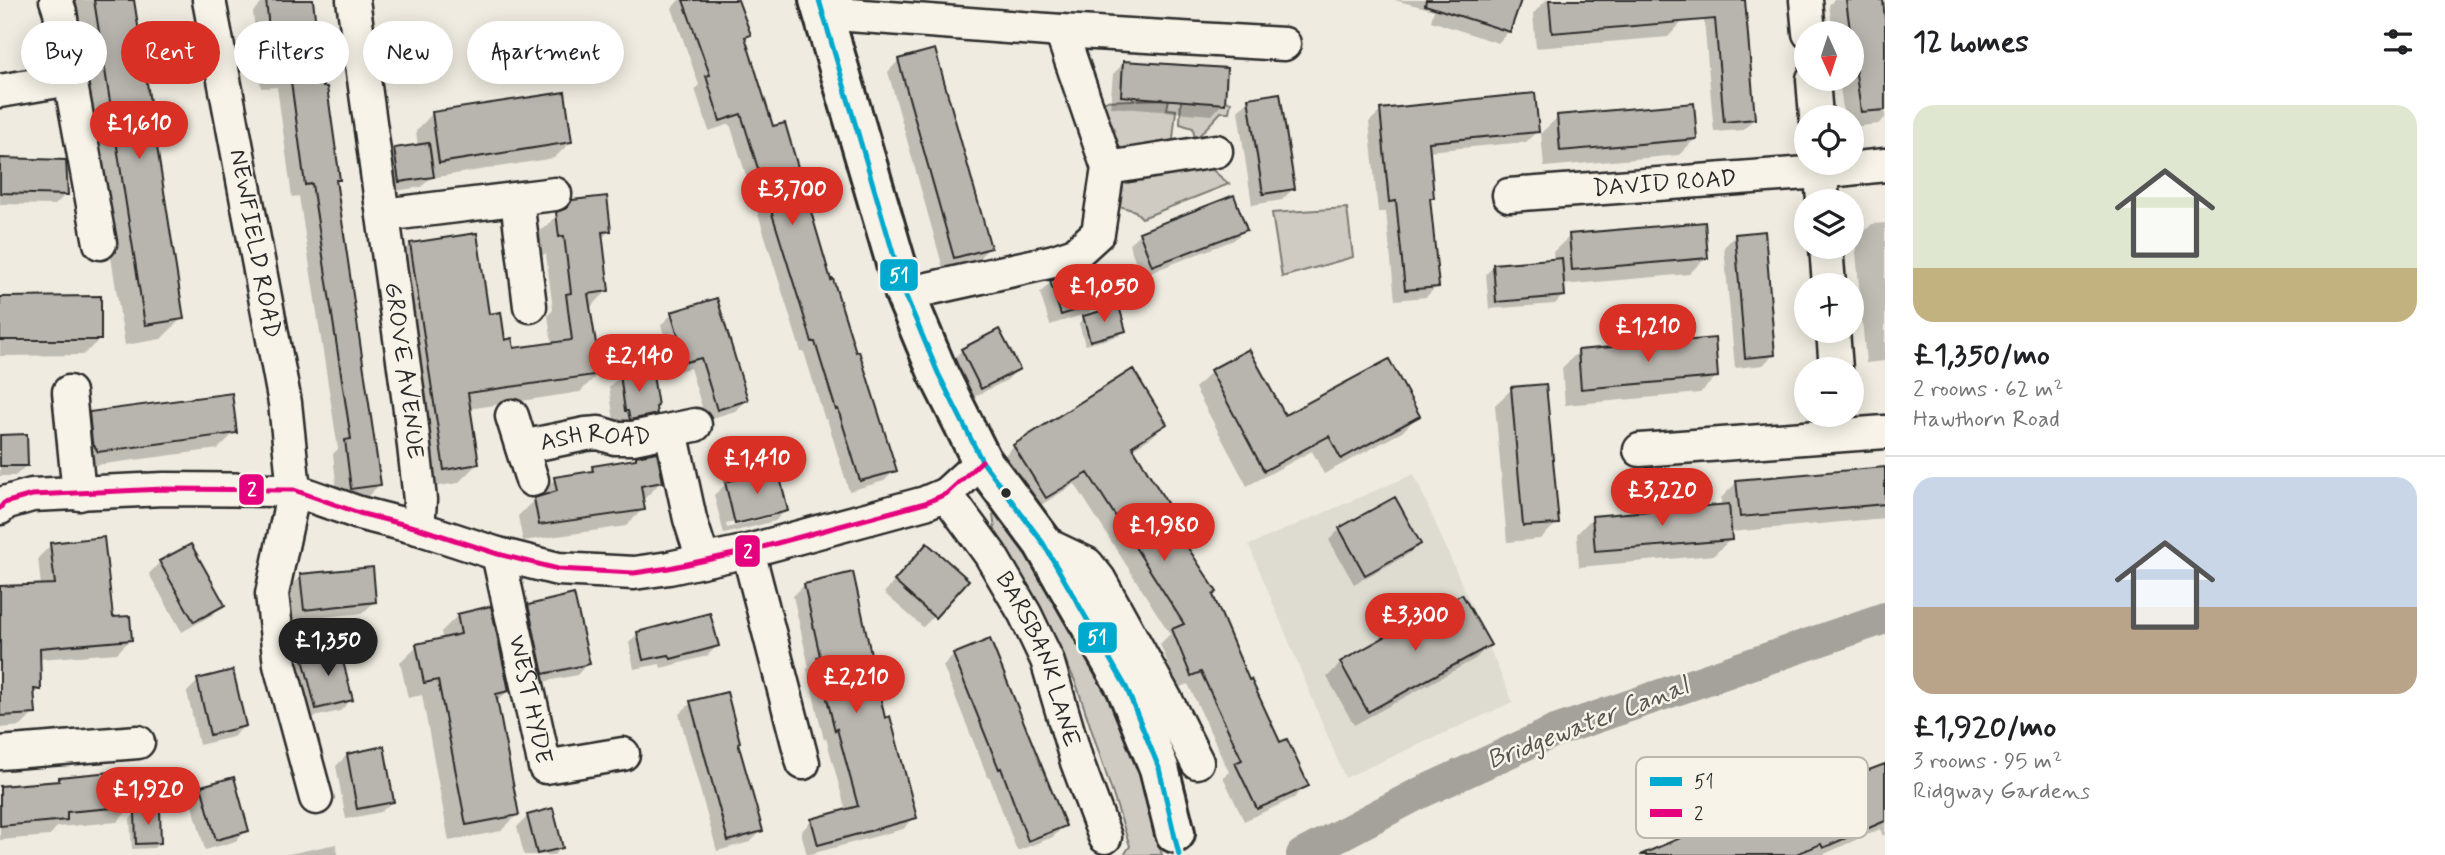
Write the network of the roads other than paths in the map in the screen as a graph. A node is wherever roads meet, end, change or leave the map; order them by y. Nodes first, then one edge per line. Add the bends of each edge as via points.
1 (56, 0) edge
2 (209, 0) edge
3 (353, 0) edge
4 (1806, 0) edge
5 (821, 6) edge
6 (61, 21) edge
7 (1808, 21) edge
8 (1062, 31) junction
9 (1284, 44) dead end
10 (41, 84) edge
11 (71, 84) edge
12 (0, 91) edge
13 (1216, 151) dead end
14 (1885, 165) edge
15 (1108, 168) junction
16 (1821, 179) edge
17 (555, 194) dead end
18 (1509, 195) dead end
19 (517, 200) junction
20 (383, 215) junction
21 (100, 243) dead end
22 (905, 294) junction
23 (530, 306) dead end
24 (69, 392) dead end
25 (512, 416) dead end
26 (1824, 427) edge
27 (1853, 427) edge
28 (1885, 432) edge
29 (522, 447) junction
30 (1640, 450) dead end
31 (982, 461) junction
32 (532, 480) dead end
33 (294, 491) junction
34 (79, 494) junction
35 (946, 494) junction
36 (0, 508) edge
37 (418, 527) junction
38 (1043, 543) junction
39 (748, 551) junction
40 (498, 554) junction
41 (703, 560) junction
42 (138, 743) dead end
43 (0, 753) edge
44 (623, 754) dead end
45 (1197, 762) dead end
46 (803, 763) dead end
47 (316, 798) dead end
48 (1175, 832) dead end
49 (1105, 837) dead end

1 - 6 street
2 - 33 street, NEWFIELD ROAD via 285,403
3 - 20 street, GROVE AVENUE
4 - 7 street
5 - 8 street
5 - 22 street
8 - 9 street
8 - 15 street
10 - 12 street
11 - 21 street
13 - 15 street
14 - 16 street, DAVID ROAD
15 - 22 street via 1098,233 1075,254
16 - 18 street, DAVID ROAD
17 - 19 street
19 - 20 street
19 - 23 street
20 - 37 street, GROVE AVENUE via 410,410 420,500
22 - 31 street
24 - 34 street
25 - 29 street, ASH ROAD
26 - 30 street
27 - 28 street
29 - 32 street, ASH ROAD
29 - 41 street, ASH ROAD via 586,434 633,438 683,428 690,519
31 - 35 street
31 - 38 street
33 - 34 street via 164,489
33 - 37 street
33 - 47 street, NEWFIELD ROAD via 271,594 281,665
34 - 36 street via 32,495
35 - 39 street
35 - 49 street, BARSBANK LANE via 990,554 1047,660
37 - 40 street
38 - 45 street via 1087,564 1099,579
38 - 48 street via 1126,687 1159,768
39 - 41 street
39 - 46 street
40 - 41 street via 558,569 634,573
40 - 44 street, WEST HYDE via 545,767
42 - 43 street

